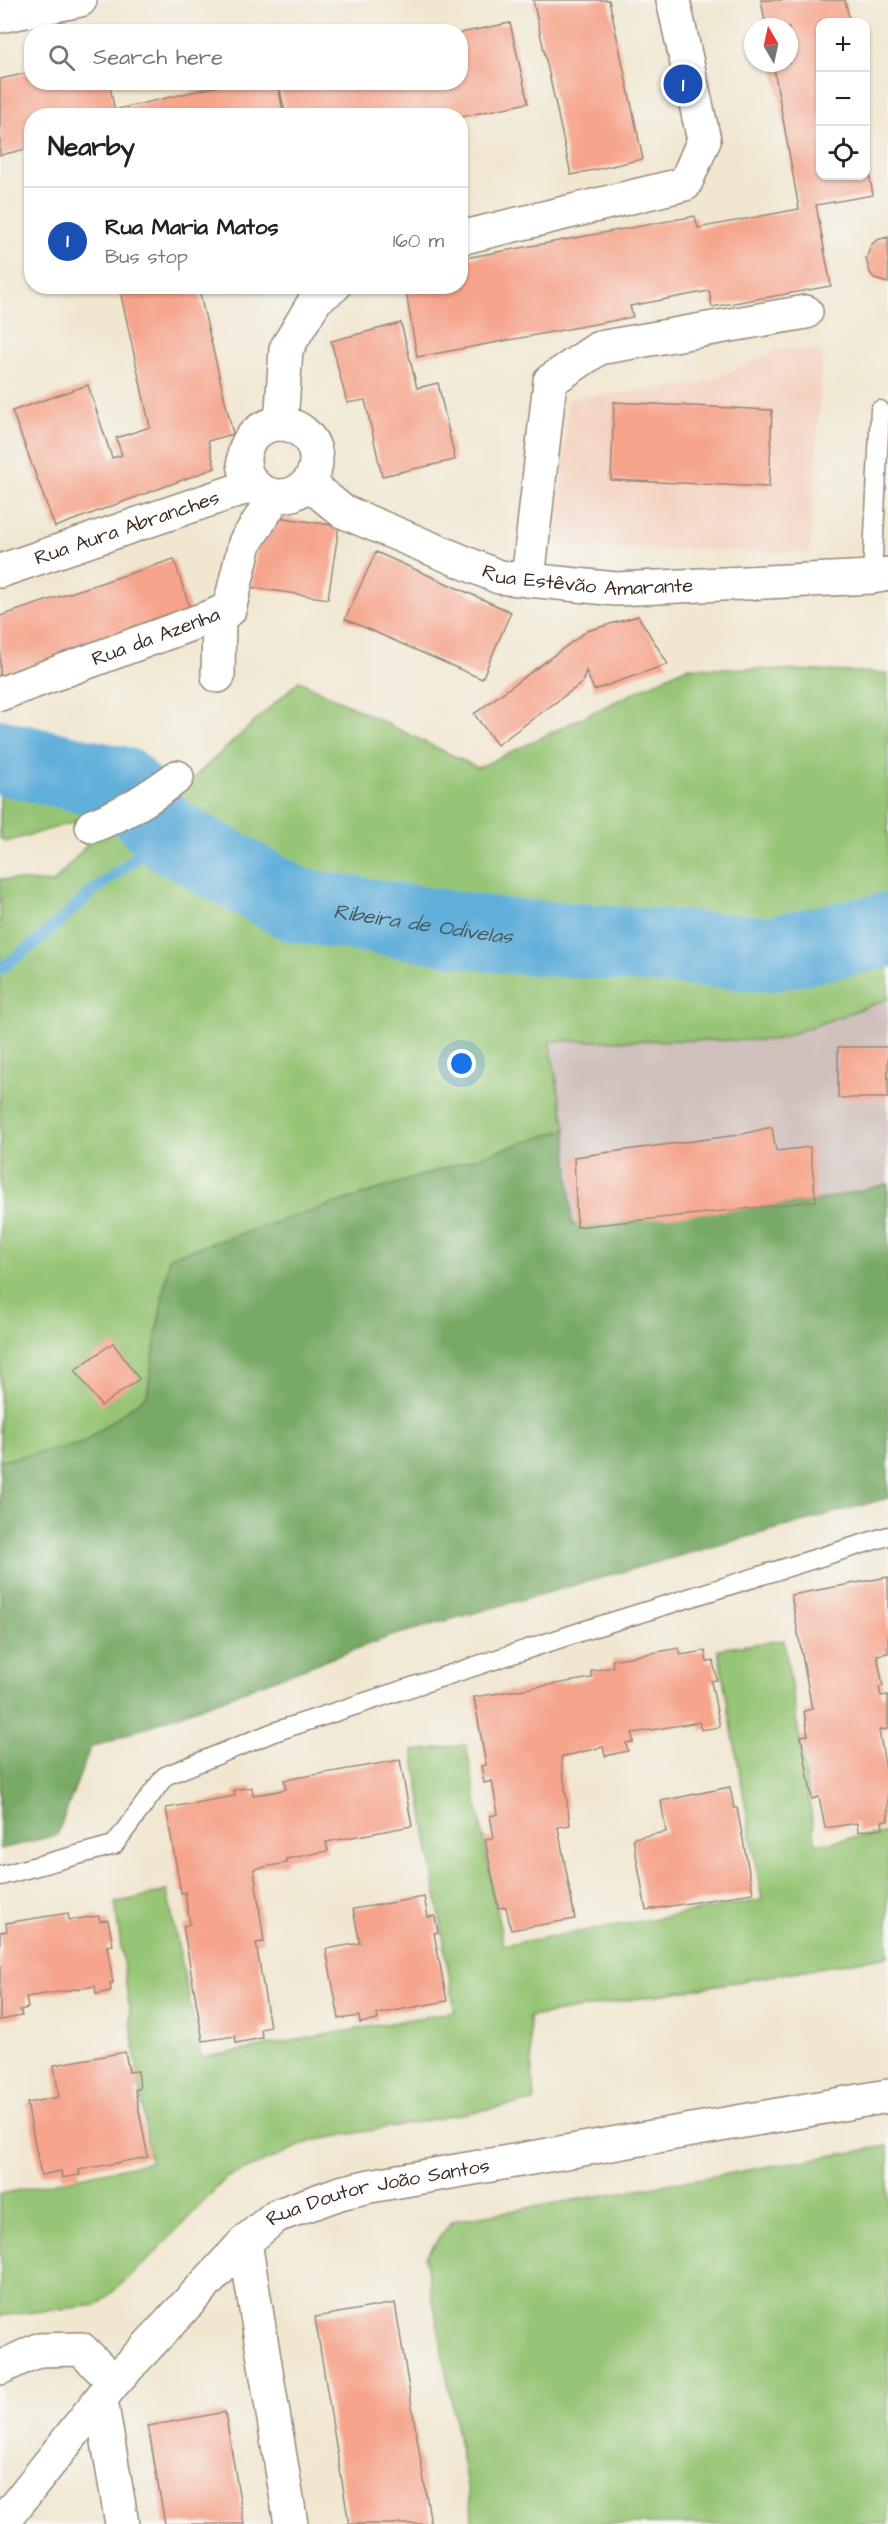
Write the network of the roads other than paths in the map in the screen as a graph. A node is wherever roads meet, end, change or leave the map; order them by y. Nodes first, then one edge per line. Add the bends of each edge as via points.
1 (80, 0) edge
2 (673, 0) edge
3 (0, 16) edge
4 (468, 236) edge
5 (323, 294) edge
6 (806, 312) dead end
7 (880, 410) dead end
8 (281, 424) junction
9 (308, 483) junction
10 (264, 491) junction
11 (0, 571) edge
12 (880, 575) edge
13 (528, 580) junction
14 (219, 613) junction
15 (218, 676) dead end
16 (0, 694) edge
17 (177, 777) dead end
18 (92, 826) dead end
19 (888, 1536) edge
20 (0, 1876) edge
21 (888, 2096) edge
22 (245, 2242) junction
23 (0, 2368) edge
24 (107, 2391) junction
25 (1, 2524) edge
26 (122, 2524) edge
27 (291, 2524) edge

1 - 3 street
2 - 4 street via 704,140 685,184
5 - 8 street via 286,349
6 - 13 street via 599,348 550,381
7 - 12 lane
8 - 9 street via 302,432 315,450 314,473
8 - 10 street via 269,426 250,440 244,464
9 - 10 street via 299,492
9 - 13 street, Rua Estêvão Amarante via 342,511 500,578
10 - 11 street, Rua Aura Abranches
10 - 14 street, Rua da Azenha via 245,543 229,610
12 - 13 street, Rua Estêvão Amarante via 616,589
14 - 15 street
14 - 16 street, Rua da Azenha
17 - 18 street via 145,801
19 - 20 lane via 274,1732 165,1776 114,1845
21 - 22 street, Rua Doutor João Santos via 369,2186 276,2216
22 - 24 street, Rua Doutor João Santos
22 - 27 street
23 - 24 street via 38,2350 81,2349
24 - 25 street, Rua Doutor João Santos
24 - 26 street

